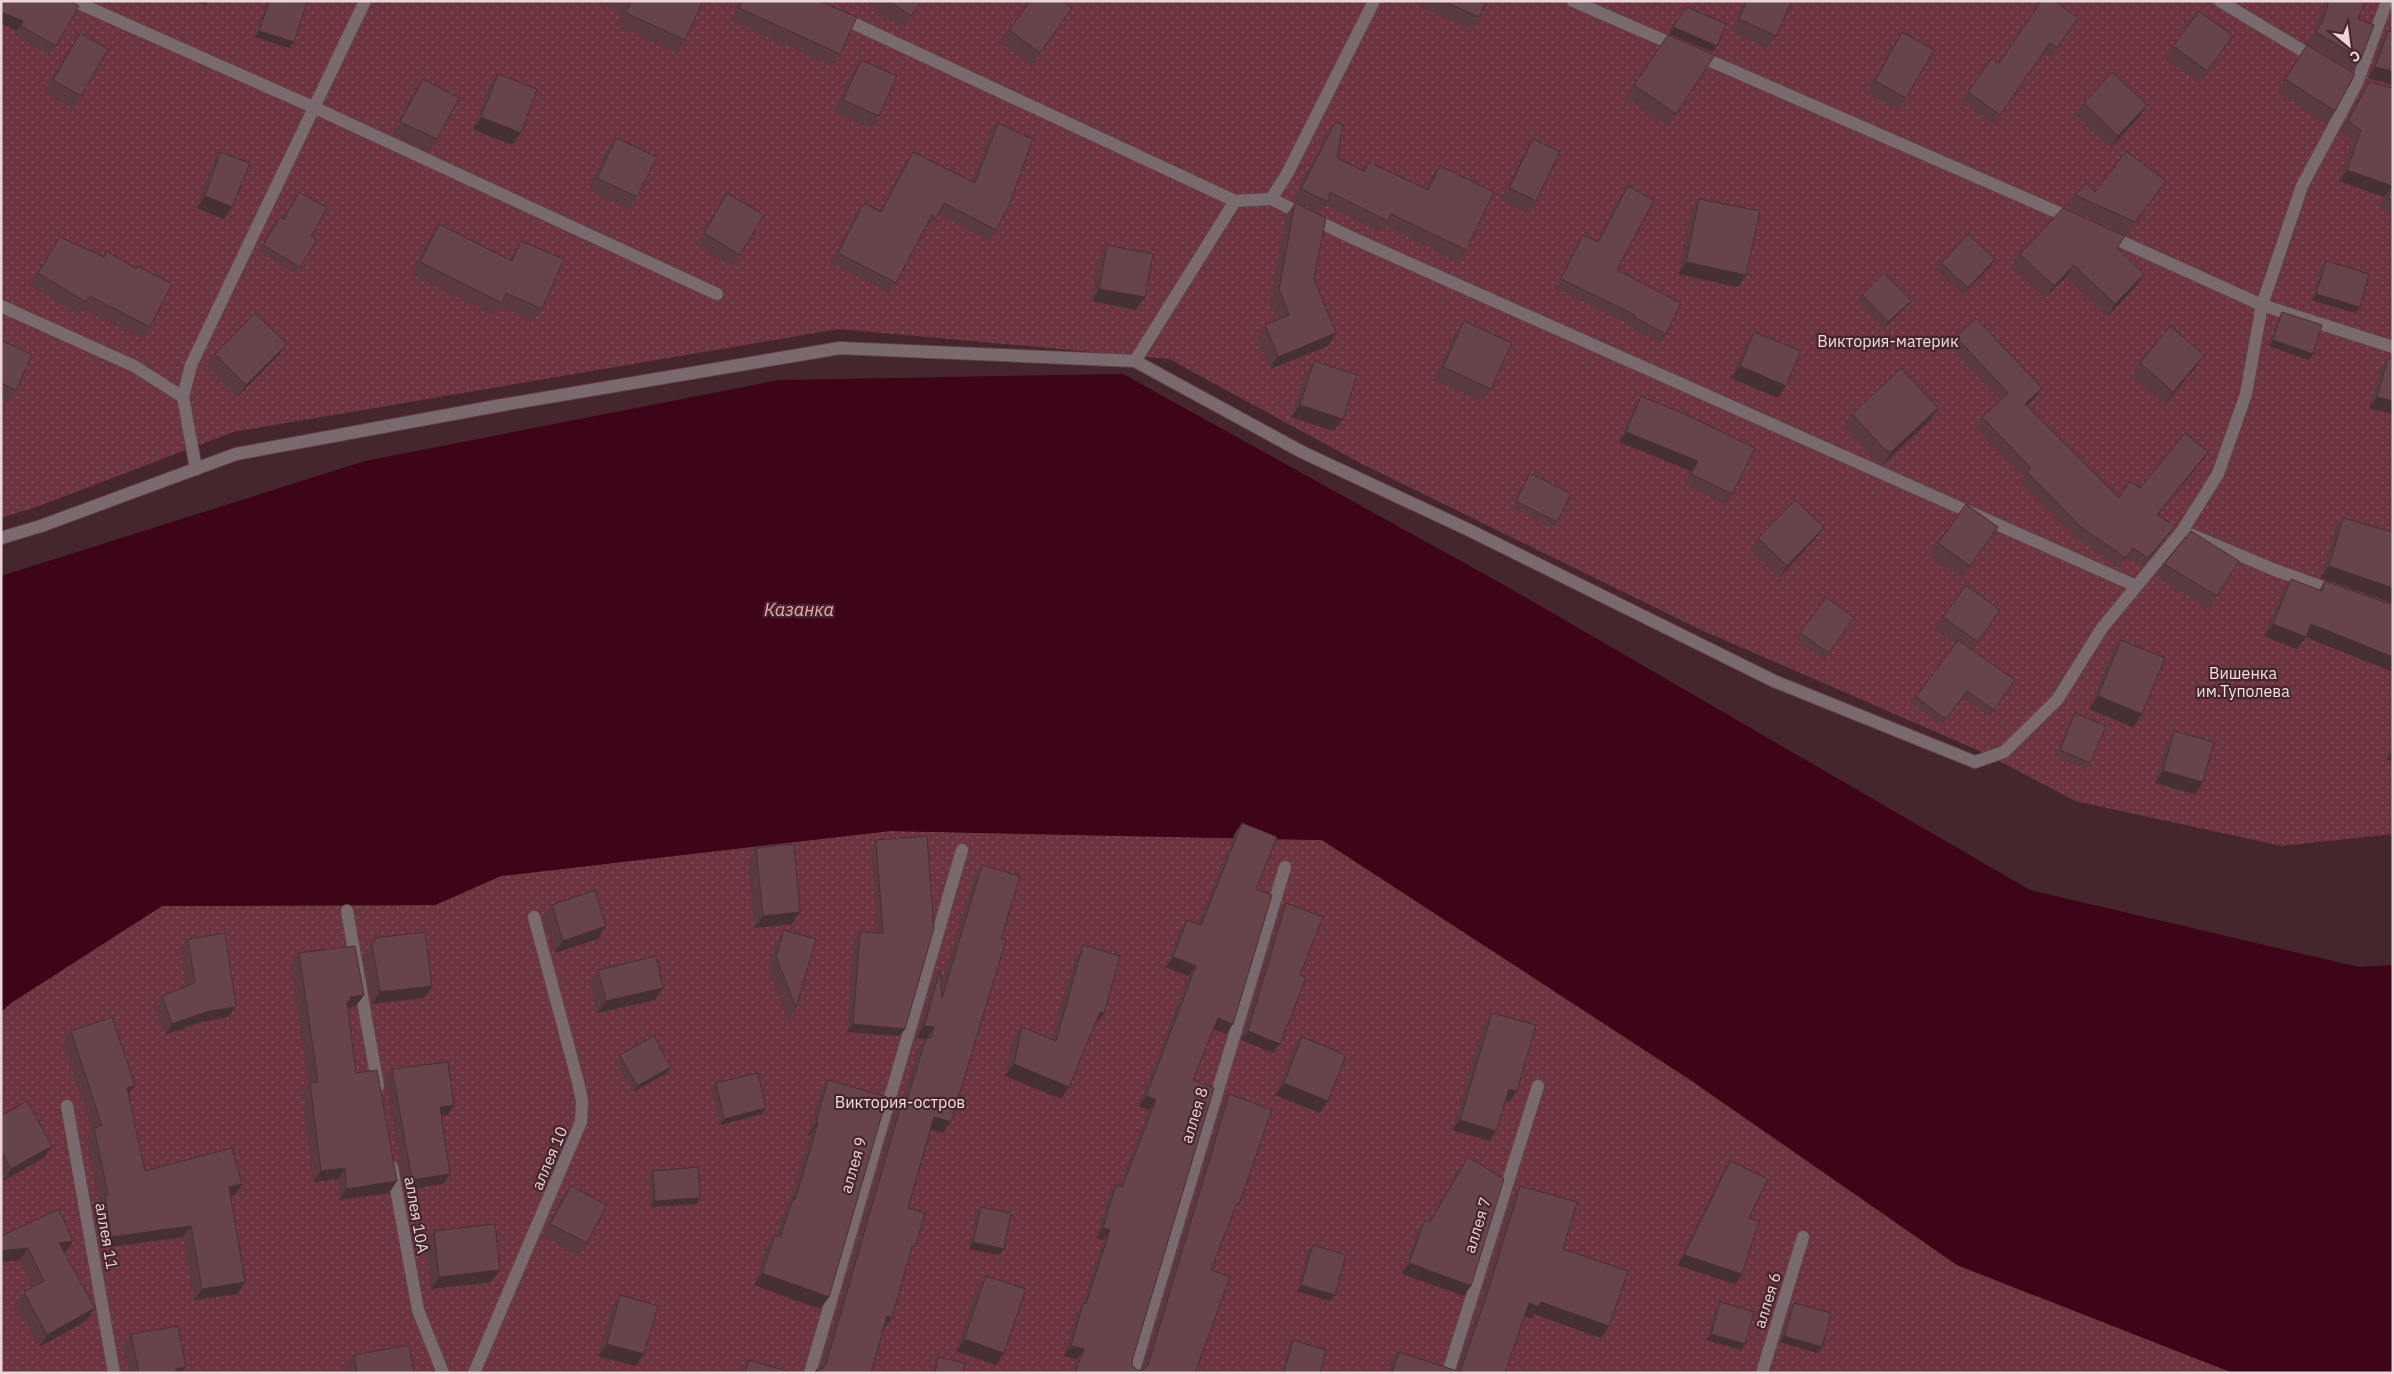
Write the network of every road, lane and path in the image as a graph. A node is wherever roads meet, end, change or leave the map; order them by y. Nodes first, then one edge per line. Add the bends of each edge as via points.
1 (74, 1) edge
2 (365, 1) edge
3 (1374, 1) edge
4 (1573, 1) edge
5 (2220, 1) edge
6 (2387, 1) edge
7 (824, 10) edge
8 (2332, 68) edge
9 (313, 107) junction
10 (1271, 198) junction
11 (1235, 201) junction
12 (717, 294) dead end
13 (2262, 305) junction
14 (1, 306) edge
15 (2393, 346) edge
16 (1135, 361) junction
17 (183, 397) junction
18 (196, 468) junction
19 (2182, 531) junction
20 (1, 538) edge
21 (2136, 586) junction
22 (2348, 596) edge
23 (962, 850) dead end
24 (1285, 867) dead end
25 (347, 911) dead end
26 (534, 917) dead end
27 (1538, 1086) dead end
28 (380, 1096) edge
29 (68, 1106) dead end
30 (390, 1154) edge
31 (1803, 1237) dead end
32 (114, 1373) edge
33 (443, 1373) edge
34 (474, 1373) edge
35 (810, 1373) edge
36 (1133, 1373) edge
37 (1448, 1373) edge
38 (1762, 1373) edge

1 - 9 lane
2 - 9 lane
3 - 10 lane via 1287,174
4 - 13 lane
5 - 8 lane
6 - 13 lane via 2357,82 2302,186
7 - 11 lane
9 - 12 lane
9 - 17 lane via 191,365
10 - 11 lane
10 - 21 lane via 1357,240
11 - 16 lane
13 - 15 lane
13 - 19 lane via 2246,394 2222,465
14 - 17 lane via 134,366
16 - 18 lane via 840,348 236,454
16 - 21 lane via 1302,452 1469,530 1774,681 1975,762 2004,752 2057,700 2102,628
17 - 18 lane
18 - 20 lane
19 - 21 lane
19 - 22 lane
23 - 35 lane, аллея 9
24 - 36 lane, аллея 8
25 - 28 lane
26 - 34 lane, аллея 10 via 578,1082 582,1101 581,1122
27 - 37 lane, аллея 7
29 - 32 lane, аллея 11
30 - 33 lane, аллея 10А via 418,1310
31 - 38 lane, аллея 6

